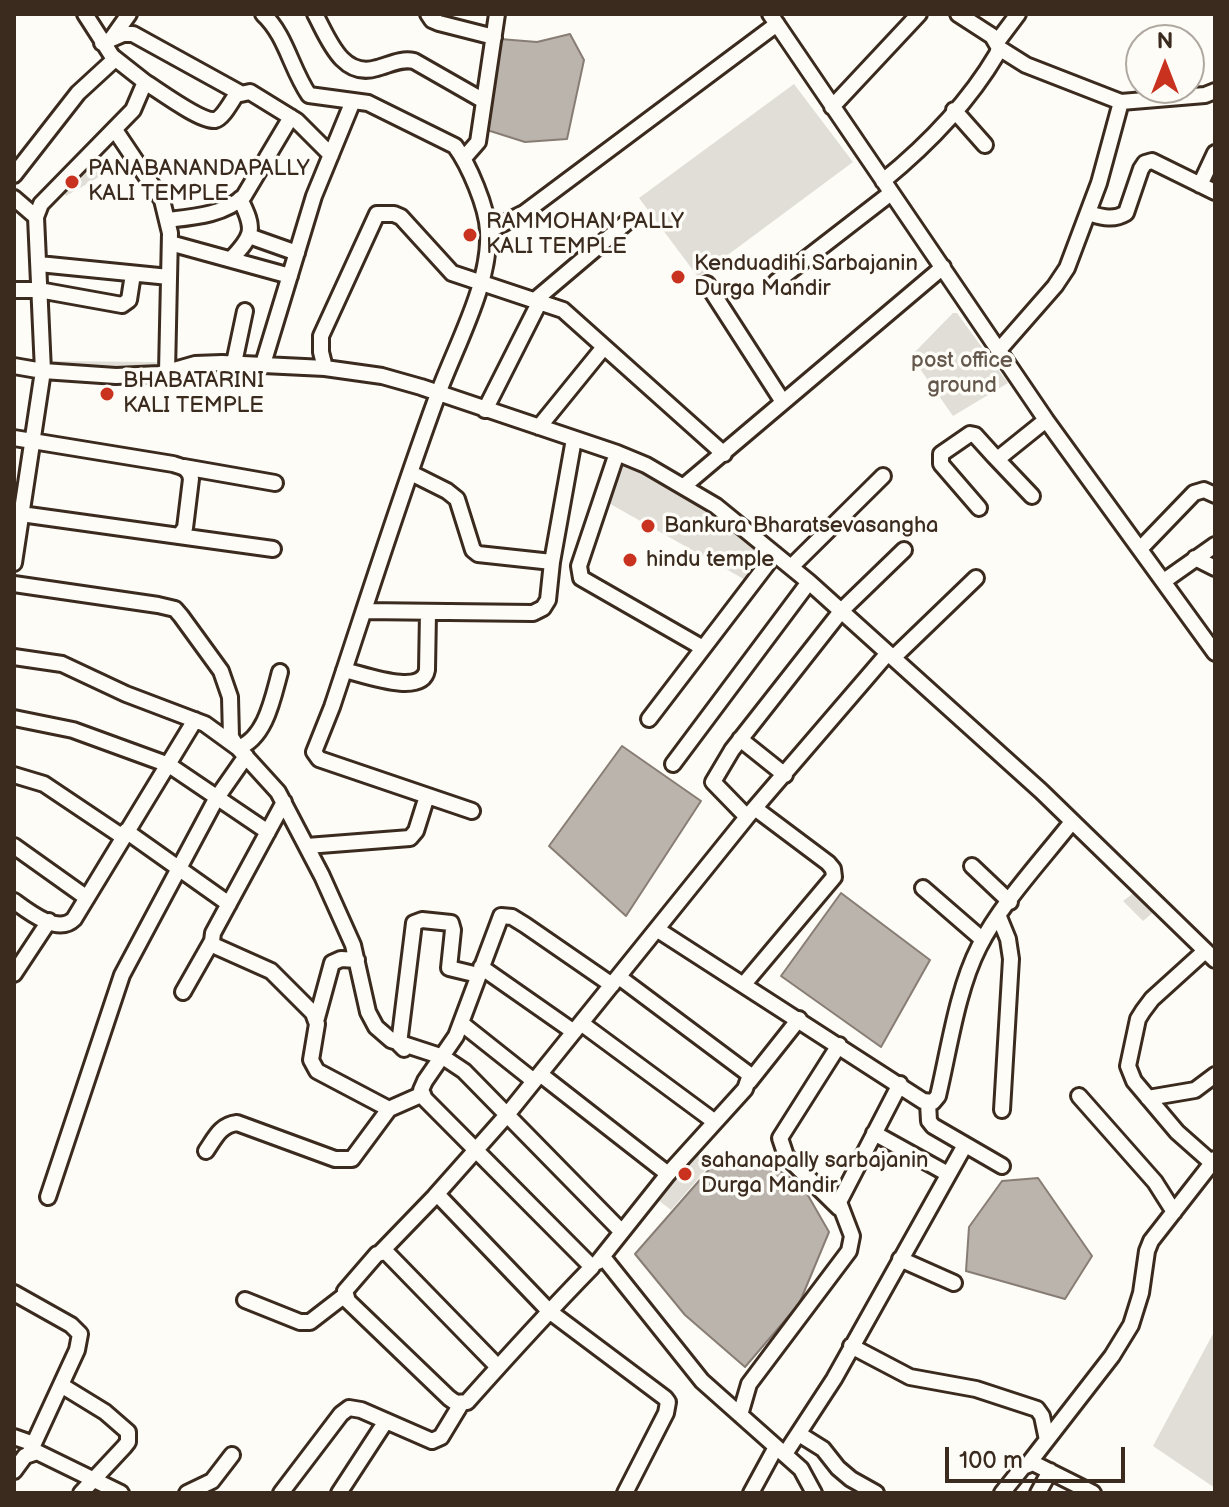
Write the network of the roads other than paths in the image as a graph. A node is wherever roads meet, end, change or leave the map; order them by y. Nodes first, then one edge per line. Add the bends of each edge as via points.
1 (85, 14) edge
2 (129, 14) edge
3 (263, 14) edge
4 (315, 14) edge
5 (428, 14) edge
6 (497, 14) edge
7 (919, 14) edge
8 (958, 14) edge
9 (1018, 14) edge
10 (774, 19) edge
11 (494, 37) junction
12 (107, 41) junction
13 (998, 45) junction
14 (115, 59) junction
15 (145, 82) junction
16 (1215, 91) edge
17 (240, 93) junction
18 (353, 101) junction
19 (484, 101) junction
20 (1121, 102) junction
21 (832, 107) junction
22 (954, 110) junction
23 (291, 117) junction
24 (115, 130) junction
25 (985, 145) dead end
26 (1215, 153) edge
27 (331, 155) junction
28 (464, 158) junction
29 (14, 175) edge
30 (1200, 185) junction
31 (887, 187) junction
32 (1215, 192) edge
33 (14, 198) edge
34 (240, 199) junction
35 (1088, 213) junction
36 (36, 217) junction
37 (167, 220) junction
38 (627, 222) dead end
39 (488, 231) junction
40 (249, 236) junction
41 (170, 243) junction
42 (297, 253) junction
43 (231, 259) junction
44 (39, 264) junction
45 (943, 267) junction
46 (133, 274) junction
47 (290, 276) junction
48 (169, 277) junction
49 (776, 282) dead end
50 (480, 284) junction
51 (707, 284) dead end
52 (14, 290) edge
53 (39, 290) junction
54 (538, 300) junction
55 (245, 311) dead end
56 (604, 347) junction
57 (999, 350) junction
58 (234, 363) junction
59 (263, 364) junction
60 (14, 366) edge
61 (325, 368) junction
62 (43, 371) junction
63 (167, 372) junction
64 (438, 394) junction
65 (783, 402) junction
66 (485, 410) junction
67 (1046, 420) junction
68 (539, 427) junction
69 (14, 438) edge
70 (574, 439) junction
71 (32, 441) junction
72 (617, 453) junction
73 (724, 454) junction
74 (994, 456) junction
75 (184, 467) junction
76 (411, 473) junction
77 (883, 476) dead end
78 (275, 483) dead end
79 (684, 486) junction
80 (1215, 495) edge
81 (1032, 496) dead end
82 (979, 508) dead end
83 (18, 513) edge
84 (179, 536) junction
85 (1215, 545) edge
86 (273, 549) dead end
87 (1140, 549) junction
88 (904, 550) dead end
89 (775, 554) junction
90 (1195, 558) junction
91 (552, 562) junction
92 (14, 563) edge
93 (791, 567) junction
94 (1215, 568) edge
95 (976, 578) dead end
96 (1164, 581) junction
97 (809, 582) junction
98 (14, 584) edge
99 (842, 610) junction
100 (364, 611) junction
101 (428, 613) junction
102 (703, 648) junction
103 (1215, 653) edge
104 (891, 655) junction
105 (14, 657) edge
106 (344, 670) junction
107 (280, 672) dead end
108 (14, 718) edge
109 (649, 719) dead end
110 (195, 720) junction
111 (740, 739) junction
112 (242, 752) junction
113 (673, 764) dead end
114 (169, 765) junction
115 (14, 775) edge
116 (785, 775) junction
117 (427, 796) junction
118 (216, 799) junction
119 (284, 802) junction
120 (472, 811) dead end
121 (751, 813) junction
122 (1071, 823) junction
123 (268, 832) junction
124 (125, 834) junction
125 (14, 846) edge
126 (307, 846) junction
127 (972, 866) dead end
128 (178, 870) junction
129 (923, 888) dead end
130 (87, 898) junction
131 (14, 901) edge
132 (1010, 902) junction
133 (229, 904) junction
134 (999, 917) junction
135 (49, 921) junction
136 (658, 930) junction
137 (983, 940) junction
138 (212, 941) junction
139 (1210, 956) edge
140 (357, 960) junction
141 (480, 971) junction
142 (14, 974) edge
143 (616, 981) junction
144 (744, 984) junction
145 (183, 992) dead end
146 (317, 1018) junction
147 (799, 1019) junction
148 (461, 1023) junction
149 (578, 1027) junction
150 (839, 1045) junction
151 (404, 1050) junction
152 (443, 1057) junction
153 (1215, 1075) edge
154 (537, 1078) junction
155 (749, 1082) junction
156 (900, 1084) junction
157 (423, 1094) junction
158 (1079, 1096) dead end
159 (1148, 1098) junction
160 (928, 1103) junction
161 (389, 1109) junction
162 (1002, 1110) dead end
163 (506, 1116) junction
164 (715, 1122) junction
165 (874, 1133) junction
166 (965, 1145) junction
167 (477, 1149) junction
168 (206, 1151) dead end
169 (1213, 1161) edge
170 (1002, 1166) dead end
171 (668, 1174) junction
172 (948, 1174) junction
173 (435, 1196) junction
174 (48, 1197) dead end
175 (839, 1208) junction
176 (1174, 1212) junction
177 (621, 1231) junction
178 (380, 1253) junction
179 (900, 1259) junction
180 (598, 1262) junction
181 (954, 1283) dead end
182 (14, 1293) edge
183 (345, 1295) junction
184 (245, 1300) dead end
185 (549, 1311) junction
186 (851, 1346) junction
187 (498, 1367) junction
188 (61, 1385) junction
189 (461, 1404) junction
190 (740, 1415) junction
191 (386, 1421) junction
192 (799, 1434) junction
193 (14, 1437) edge
194 (1047, 1440) junction
195 (31, 1449) junction
196 (780, 1450) junction
197 (232, 1455) dead end
198 (1029, 1463) junction
199 (14, 1471) edge
200 (1050, 1471) junction
201 (94, 1479) junction
202 (1090, 1492) edge
203 (81, 1493) edge
204 (121, 1493) edge
205 (187, 1493) edge
206 (281, 1493) edge
207 (339, 1493) edge
208 (625, 1493) edge
209 (751, 1493) edge
210 (814, 1493) edge
211 (876, 1493) edge
212 (1002, 1493) edge
213 (1038, 1493) edge

1 - 12 street
2 - 12 street
3 - 18 street via 276,27 309,95
4 - 19 street via 339,58 353,67 368,71 414,61
5 - 11 street via 439,23
6 - 11 street
7 - 21 street
8 - 13 street
9 - 13 street
10 - 21 street
10 - 39 street via 524,213
11 - 19 street
12 - 14 street
12 - 17 street via 123,34 137,36
13 - 20 street via 1032,68
13 - 22 street via 993,60
14 - 15 street
14 - 29 street via 78,93
15 - 17 street via 215,120
15 - 24 street via 133,110
16 - 20 street
17 - 23 street via 250,92
18 - 27 street
18 - 28 street via 378,106 445,139
19 - 28 street via 478,142
20 - 35 street
21 - 31 street
22 - 25 street
22 - 31 street
23 - 27 street
23 - 34 street
24 - 36 street via 48,196
24 - 37 street via 162,200
26 - 30 street
27 - 42 street
28 - 39 street
30 - 32 street
30 - 35 street via 1152,161 1141,169 1126,213 1107,218
31 - 45 street
31 - 49 street
33 - 36 street
34 - 37 street via 216,211
34 - 40 street via 251,223
35 - 57 street via 1060,279
36 - 44 street
37 - 41 street
38 - 54 street
39 - 50 street
40 - 42 street
40 - 43 street
41 - 43 street
41 - 48 street
42 - 47 street
43 - 47 street
44 - 46 street
44 - 53 street
45 - 57 street
45 - 65 street
46 - 48 street
46 - 53 street via 129,300 122,305
47 - 59 street
48 - 63 street
50 - 54 street
50 - 61 street via 446,269 401,217 377,214 321,336
50 - 64 street
51 - 65 street
52 - 53 street
53 - 62 street
54 - 56 street via 563,310
54 - 66 street
55 - 58 street
56 - 68 street
56 - 73 street
57 - 67 street
58 - 59 street
58 - 63 street via 195,364
59 - 61 street
60 - 62 street
61 - 64 street via 382,376
62 - 63 street via 116,376
62 - 71 street
64 - 66 street
64 - 76 street
65 - 73 street
66 - 68 street
67 - 74 street via 1005,455
67 - 87 street
68 - 70 street
69 - 71 street
70 - 72 street
70 - 91 street
71 - 75 street
71 - 83 street
72 - 79 street
72 - 102 street via 579,566 581,578
73 - 79 street
74 - 81 street
74 - 82 street via 970,434 940,457
75 - 78 street
75 - 84 street via 191,479 185,528
76 - 91 street via 457,499 478,554
76 - 100 street
77 - 93 street
79 - 89 street
80 - 87 street via 1194,493
83 - 84 street
83 - 92 street
84 - 86 street
85 - 90 street
87 - 96 street
88 - 99 street
89 - 93 street
89 - 102 street
90 - 94 street
90 - 96 street
91 - 101 street via 548,600 538,612
93 - 97 street
95 - 104 street
96 - 103 street
97 - 99 street
97 - 113 street
98 - 112 street via 175,609 226,681 231,737
99 - 104 street
99 - 111 street
100 - 101 street
100 - 106 street
101 - 106 street via 427,670 421,681 402,684
102 - 109 street
104 - 116 street
104 - 122 street
105 - 110 street via 62,664
106 - 117 street via 315,746 316,756
107 - 112 street via 269,714
108 - 114 street via 73,730
110 - 112 street
110 - 114 street
111 - 116 street
111 - 121 street via 713,782
112 - 118 street
112 - 119 street
114 - 118 street
114 - 124 street
115 - 124 street via 44,784
116 - 121 street
117 - 120 street
117 - 126 street via 410,838
118 - 123 street
118 - 128 street
119 - 123 street
119 - 126 street
121 - 136 street
121 - 144 street via 828,863 834,877
122 - 132 street
122 - 139 street
123 - 133 street
124 - 128 street
124 - 130 street
125 - 130 street
126 - 140 street
127 - 132 street
128 - 133 street
128 - 174 street via 122,975
129 - 137 street
130 - 135 street via 70,924
131 - 135 street
132 - 134 street
133 - 138 street
134 - 137 street
134 - 162 street via 1011,959
135 - 142 street
136 - 143 street
136 - 144 street
137 - 160 street via 961,999 938,1096
138 - 145 street
138 - 146 street via 271,971
139 - 159 street via 1152,999 1138,1019 1129,1074
140 - 146 street via 332,963
140 - 151 street via 368,1012 383,1035
141 - 143 street via 498,919 506,915
141 - 148 street
141 - 149 street
141 - 151 street via 449,968 451,923 414,923
143 - 149 street
143 - 155 street via 746,1069
144 - 147 street
146 - 161 street via 313,1071
147 - 150 street
147 - 155 street
148 - 152 street
148 - 154 street
149 - 154 street
149 - 164 street
150 - 156 street
150 - 175 street via 780,1138 786,1156
151 - 152 street
152 - 157 street via 425,1081
152 - 163 street via 473,1079
153 - 159 street via 1195,1090
154 - 163 street
154 - 171 street
155 - 164 street
156 - 160 street
156 - 165 street
157 - 161 street
157 - 167 street
158 - 176 street via 1155,1182
159 - 169 street via 1177,1132
160 - 166 street via 933,1126
161 - 168 street via 352,1159 335,1159 237,1123 220,1130
163 - 167 street
163 - 177 street
164 - 171 street
165 - 172 street
165 - 175 street
166 - 170 street
166 - 172 street
167 - 173 street
167 - 180 street
169 - 176 street
171 - 177 street
172 - 179 street
173 - 178 street
173 - 185 street
175 - 190 street via 852,1236 849,1251 749,1384
176 - 194 street via 1147,1251 1131,1325
177 - 180 street
178 - 183 street
178 - 187 street via 390,1255
179 - 181 street
179 - 186 street
180 - 185 street
180 - 190 street via 702,1381
182 - 188 street via 80,1334
183 - 184 street via 310,1322
183 - 189 street
185 - 187 street
185 - 208 street via 668,1402
186 - 192 street
186 - 194 street via 910,1377 976,1389 1037,1409
187 - 189 street
188 - 195 street
188 - 201 street via 128,1432 128,1442
189 - 191 street via 437,1440
190 - 196 street
191 - 206 street via 354,1408 345,1411
191 - 207 street
192 - 196 street
192 - 211 street via 823,1449 851,1479
193 - 195 street
194 - 198 street
195 - 199 street
195 - 201 street
196 - 209 street
196 - 210 street via 807,1476
197 - 205 street via 212,1481
198 - 200 street
198 - 212 street
200 - 202 street
200 - 213 street
201 - 203 street
201 - 204 street

